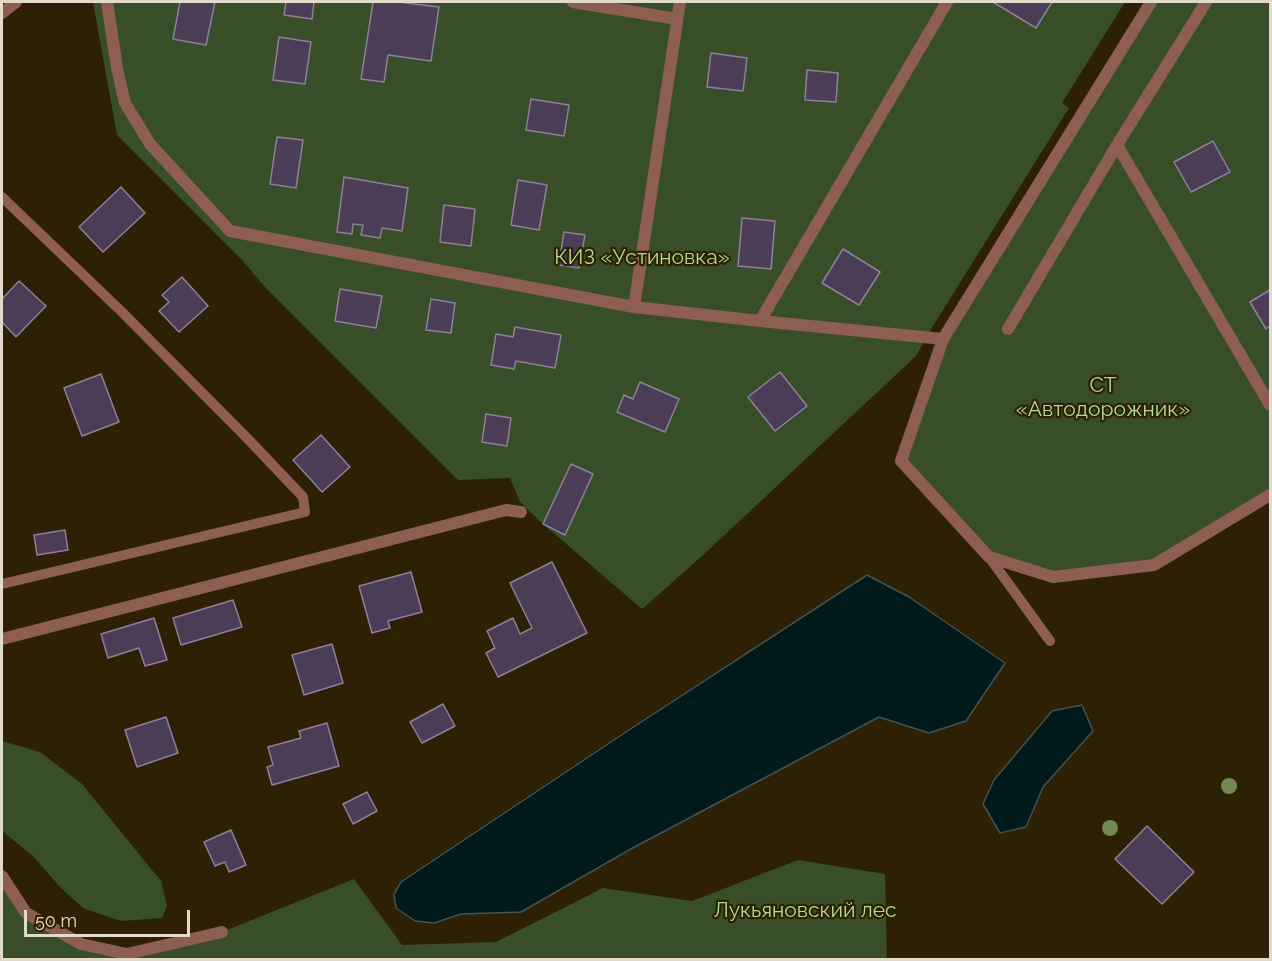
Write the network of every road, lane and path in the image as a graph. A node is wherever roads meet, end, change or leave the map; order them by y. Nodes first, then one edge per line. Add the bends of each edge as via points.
1 (16, 2) edge
2 (107, 2) edge
3 (573, 2) edge
4 (680, 2) edge
5 (947, 2) edge
6 (1151, 2) edge
7 (1206, 2) edge
8 (634, 7) edge
9 (2, 13) edge
10 (677, 19) junction
11 (1117, 145) junction
12 (2, 197) edge
13 (634, 307) junction
14 (760, 321) junction
15 (1008, 329) dead end
16 (943, 339) junction
17 (1270, 405) edge
18 (1270, 495) edge
19 (521, 512) dead end
20 (989, 557) junction
21 (2, 584) edge
22 (2, 639) edge
23 (1050, 641) dead end
24 (2, 876) edge
25 (222, 932) dead end

1 - 9 street
2 - 13 street via 124,103 150,144 230,231
3 - 8 street
4 - 10 street
5 - 14 street
6 - 16 street
7 - 11 street
8 - 10 street
10 - 13 street
11 - 15 street
11 - 17 street
12 - 21 lane via 248,439 303,497 305,512
13 - 14 street
14 - 16 street
16 - 20 street via 901,461
18 - 20 street via 1154,565 1053,577
19 - 22 street via 506,510
20 - 23 lane
24 - 25 street via 26,912 81,944 127,954

